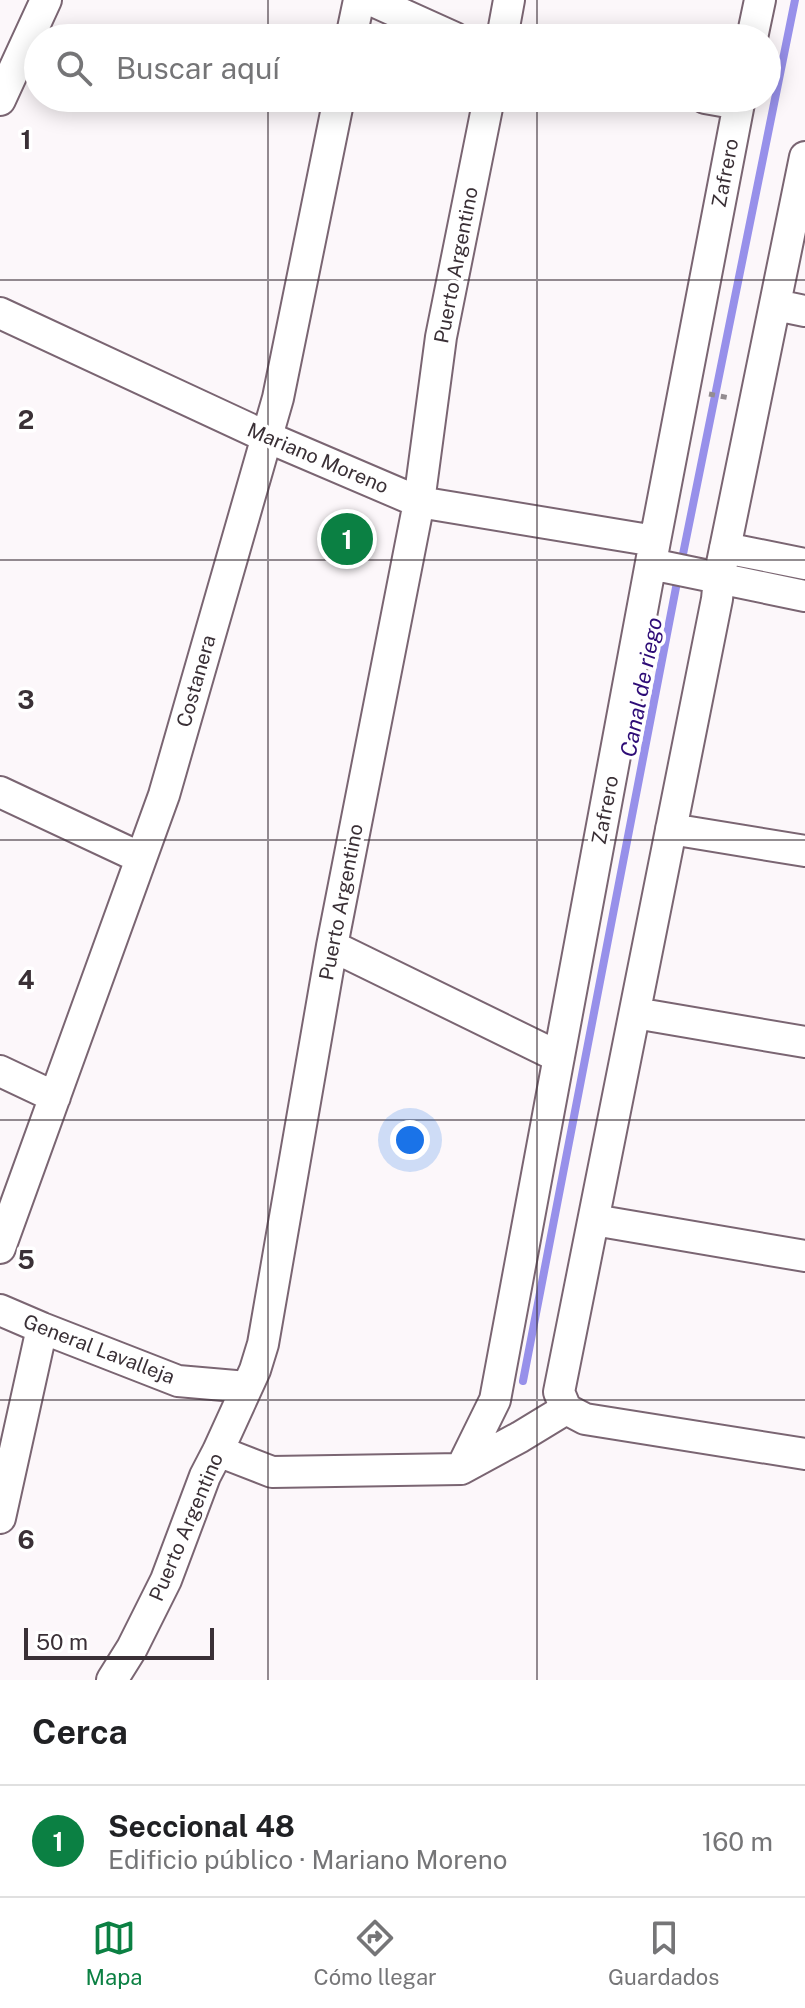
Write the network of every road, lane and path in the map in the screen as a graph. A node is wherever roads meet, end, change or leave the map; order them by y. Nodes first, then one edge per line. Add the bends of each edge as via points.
1 (46, 0) edge
2 (359, 0) edge
3 (371, 0) edge
4 (509, 0) edge
5 (760, 0) edge
6 (35, 24) edge
7 (354, 24) edge
8 (424, 24) edge
9 (505, 24) edge
10 (755, 24) edge
11 (24, 48) edge
12 (0, 100) edge
13 (336, 112) edge
14 (486, 112) edge
15 (737, 112) edge
16 (805, 157) edge
17 (790, 308) edge
18 (0, 313) edge
19 (684, 389) junction
20 (756, 402) junction
21 (267, 437) junction
22 (419, 502) junction
23 (725, 548) junction
24 (653, 552) junction
25 (805, 564) edge
26 (719, 578) junction
27 (805, 596) edge
28 (0, 792) edge
29 (671, 829) junction
30 (805, 851) edge
31 (141, 858) junction
32 (332, 946) junction
33 (635, 1013) junction
34 (805, 1042) edge
35 (559, 1057) junction
36 (0, 1071) edge
37 (55, 1097) junction
38 (594, 1220) junction
39 (0, 1248) edge
40 (805, 1256) edge
41 (0, 1310) edge
42 (42, 1328) junction
43 (247, 1387) junction
44 (566, 1409) junction
45 (218, 1451) junction
46 (805, 1454) edge
47 (461, 1469) junction
48 (0, 1518) edge
49 (112, 1680) edge

1 - 6 street
2 - 7 street
3 - 8 street
4 - 9 street
5 - 10 street
11 - 12 street
13 - 21 street, Costanera
14 - 22 street, Puerto Argentino via 441,337
15 - 19 street, Zafrero
16 - 17 street
17 - 20 street
18 - 21 street, Mariano Moreno
19 - 20 path
19 - 24 street, Zafrero
20 - 23 street
21 - 22 street, Mariano Moreno
21 - 31 street, Costanera
22 - 24 street, Mariano Moreno
22 - 32 street, Puerto Argentino
23 - 25 street
23 - 26 street
24 - 26 street, Mariano Moreno
24 - 35 street, Zafrero
26 - 27 street, Mariano Moreno
26 - 29 street
28 - 31 street
29 - 30 street
29 - 33 street
31 - 37 street, Costanera
32 - 35 street
32 - 43 street, Puerto Argentino via 263,1344
33 - 34 street
33 - 38 street
35 - 47 street, Zafrero via 495,1400
36 - 37 street
37 - 39 street, Costanera
38 - 40 street
38 - 44 street via 559,1392
41 - 42 street, General Lavalleja
42 - 43 street, General Lavalleja via 178,1381
42 - 48 street
43 - 45 street, Puerto Argentino
44 - 46 street via 585,1419
44 - 47 street
45 - 47 street via 272,1472
45 - 49 street, Puerto Argentino via 166,1580

